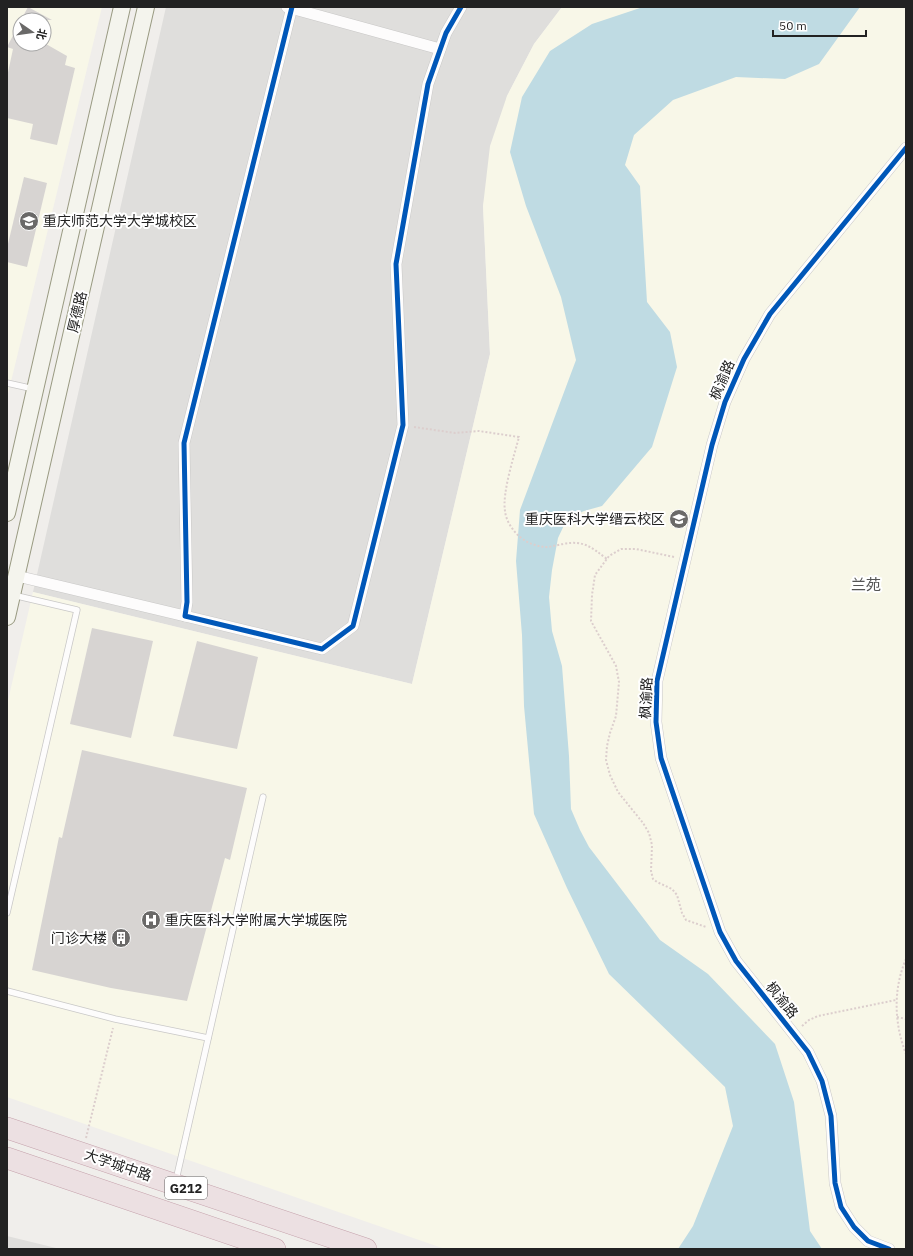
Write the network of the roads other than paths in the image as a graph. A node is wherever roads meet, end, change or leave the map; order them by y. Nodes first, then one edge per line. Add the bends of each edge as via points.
1 (122, 7) edge
2 (146, 7) edge
3 (460, 7) edge
4 (290, 8) edge
5 (440, 49) junction
6 (906, 148) edge
7 (7, 383) edge
8 (35, 390) junction
9 (7, 513) edge
10 (17, 576) junction
11 (12, 595) junction
12 (185, 616) junction
13 (7, 617) edge
14 (263, 797) dead end
15 (7, 913) edge
16 (7, 991) edge
17 (208, 1038) junction
18 (7, 1128) edge
19 (7, 1158) edge
20 (175, 1184) junction
21 (275, 1249) edge
22 (366, 1249) edge
23 (889, 1249) edge

1 - 8 main road, 厚德路
2 - 10 main road, 厚德路
3 - 5 street
4 - 5 street
4 - 12 street via 184,443 187,602
5 - 12 street via 428,84 396,264 403,425 353,626 322,649
6 - 23 street, 枫渝路 via 770,314 744,359 725,402 712,445 657,681 656,722 661,758 720,932 736,961 808,1052 822,1081 831,1116 835,1183 841,1207 854,1227 868,1241
7 - 8 lane
8 - 9 main road, 厚德路
10 - 11 main road, 厚德路
10 - 12 street
11 - 13 main road, 厚德路
11 - 15 lane via 77,610
14 - 17 lane
16 - 17 lane via 115,1019
17 - 20 lane
18 - 20 highway, 大学城中路 / G212
19 - 21 highway, 大学城中路 / G212
20 - 22 highway, 大学城中路 / G212

